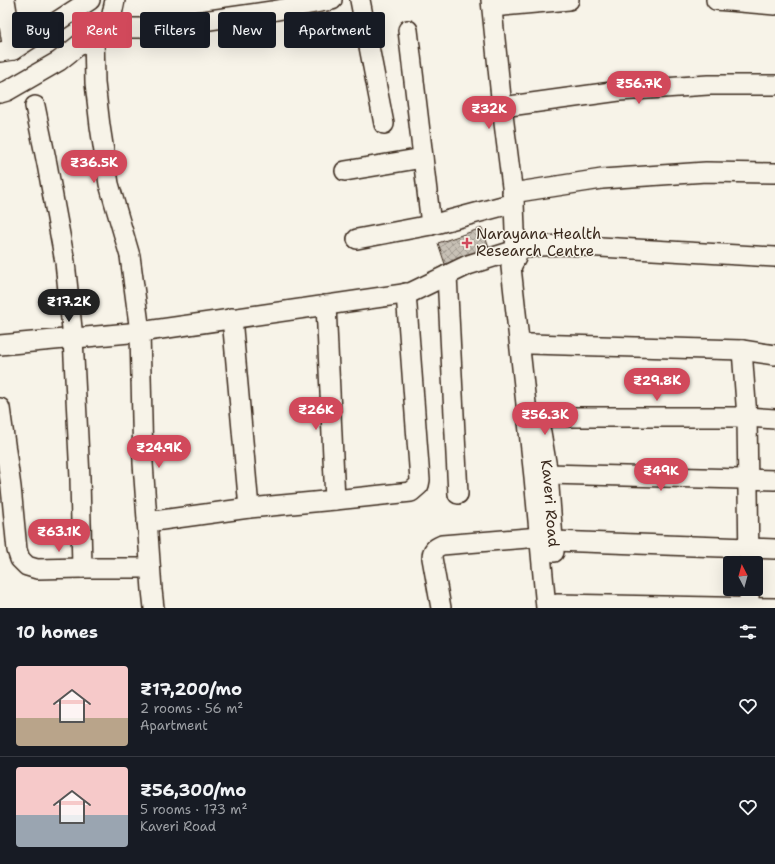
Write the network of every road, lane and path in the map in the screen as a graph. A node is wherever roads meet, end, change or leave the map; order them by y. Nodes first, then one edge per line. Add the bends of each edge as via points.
1 (5, 0) edge
2 (90, 0) edge
3 (115, 0) edge
4 (332, 0) edge
5 (360, 0) edge
6 (569, 0) edge
7 (716, 0) edge
8 (306, 2) edge
9 (492, 4) edge
10 (775, 5) edge
11 (110, 12) edge
12 (132, 29) edge
13 (408, 30) dead end
14 (77, 48) edge
15 (100, 48) edge
16 (6, 51) edge
17 (774, 88) edge
18 (0, 93) edge
19 (35, 106) dead end
20 (502, 108) junction
21 (384, 124) dead end
22 (423, 158) junction
23 (344, 170) dead end
24 (775, 173) edge
25 (513, 198) junction
26 (431, 225) junction
27 (357, 240) dead end
28 (516, 254) junction
29 (775, 257) edge
30 (447, 275) junction
31 (406, 293) junction
32 (326, 305) junction
33 (232, 318) junction
34 (140, 332) junction
35 (73, 338) junction
36 (530, 344) junction
37 (0, 345) edge
38 (742, 350) junction
39 (775, 355) edge
40 (0, 408) edge
41 (538, 417) junction
42 (747, 417) junction
43 (775, 419) edge
44 (3, 458) edge
45 (541, 475) junction
46 (748, 479) junction
47 (775, 480) edge
48 (458, 494) dead end
49 (6, 495) edge
50 (334, 500) junction
51 (249, 508) junction
52 (147, 522) junction
53 (547, 539) junction
54 (775, 549) edge
55 (749, 555) edge
56 (82, 568) junction
57 (150, 568) junction
58 (749, 601) edge
59 (554, 607) edge
60 (154, 608) edge
61 (441, 608) edge
62 (775, 608) edge

1 - 16 street
2 - 16 street
3 - 11 street
4 - 8 street
5 - 21 street
6 - 9 street
7 - 10 street
8 - 12 street via 264,12
9 - 20 street, Kaveri Road
13 - 22 street
14 - 18 street via 59,61
15 - 34 street via 95,83 100,126 109,184 130,256
17 - 20 street via 708,85 619,91
19 - 35 street via 65,262
20 - 25 street, Kaveri Road
22 - 23 street
22 - 26 street
24 - 25 street via 706,172 610,179
25 - 26 street
25 - 28 street, Kaveri Road
26 - 27 street
28 - 29 street via 540,246 566,245
28 - 30 street via 468,265
28 - 36 street, Kaveri Road via 524,265
28 - 45 street, Kaveri Road via 511,267
30 - 31 street
30 - 48 street
31 - 32 street
31 - 50 street via 419,485 411,492
32 - 33 street
32 - 50 street
33 - 34 street
33 - 51 street
34 - 35 street
34 - 52 street
35 - 37 street
35 - 56 street
36 - 38 street
36 - 41 street, Kaveri Road
38 - 39 street
38 - 42 street
40 - 44 street
41 - 42 street
41 - 45 street, Kaveri Road
42 - 43 street
42 - 46 street
44 - 49 street
45 - 46 street
45 - 53 street, Kaveri Road
46 - 47 street
46 - 55 street
49 - 56 street via 17,550 20,559 27,566 38,569
50 - 51 street
51 - 52 street
52 - 57 street
53 - 55 street
53 - 59 street, Kaveri Road
53 - 61 street via 435,547 432,558
54 - 55 street
56 - 57 street
57 - 60 street
58 - 59 street
58 - 62 street

